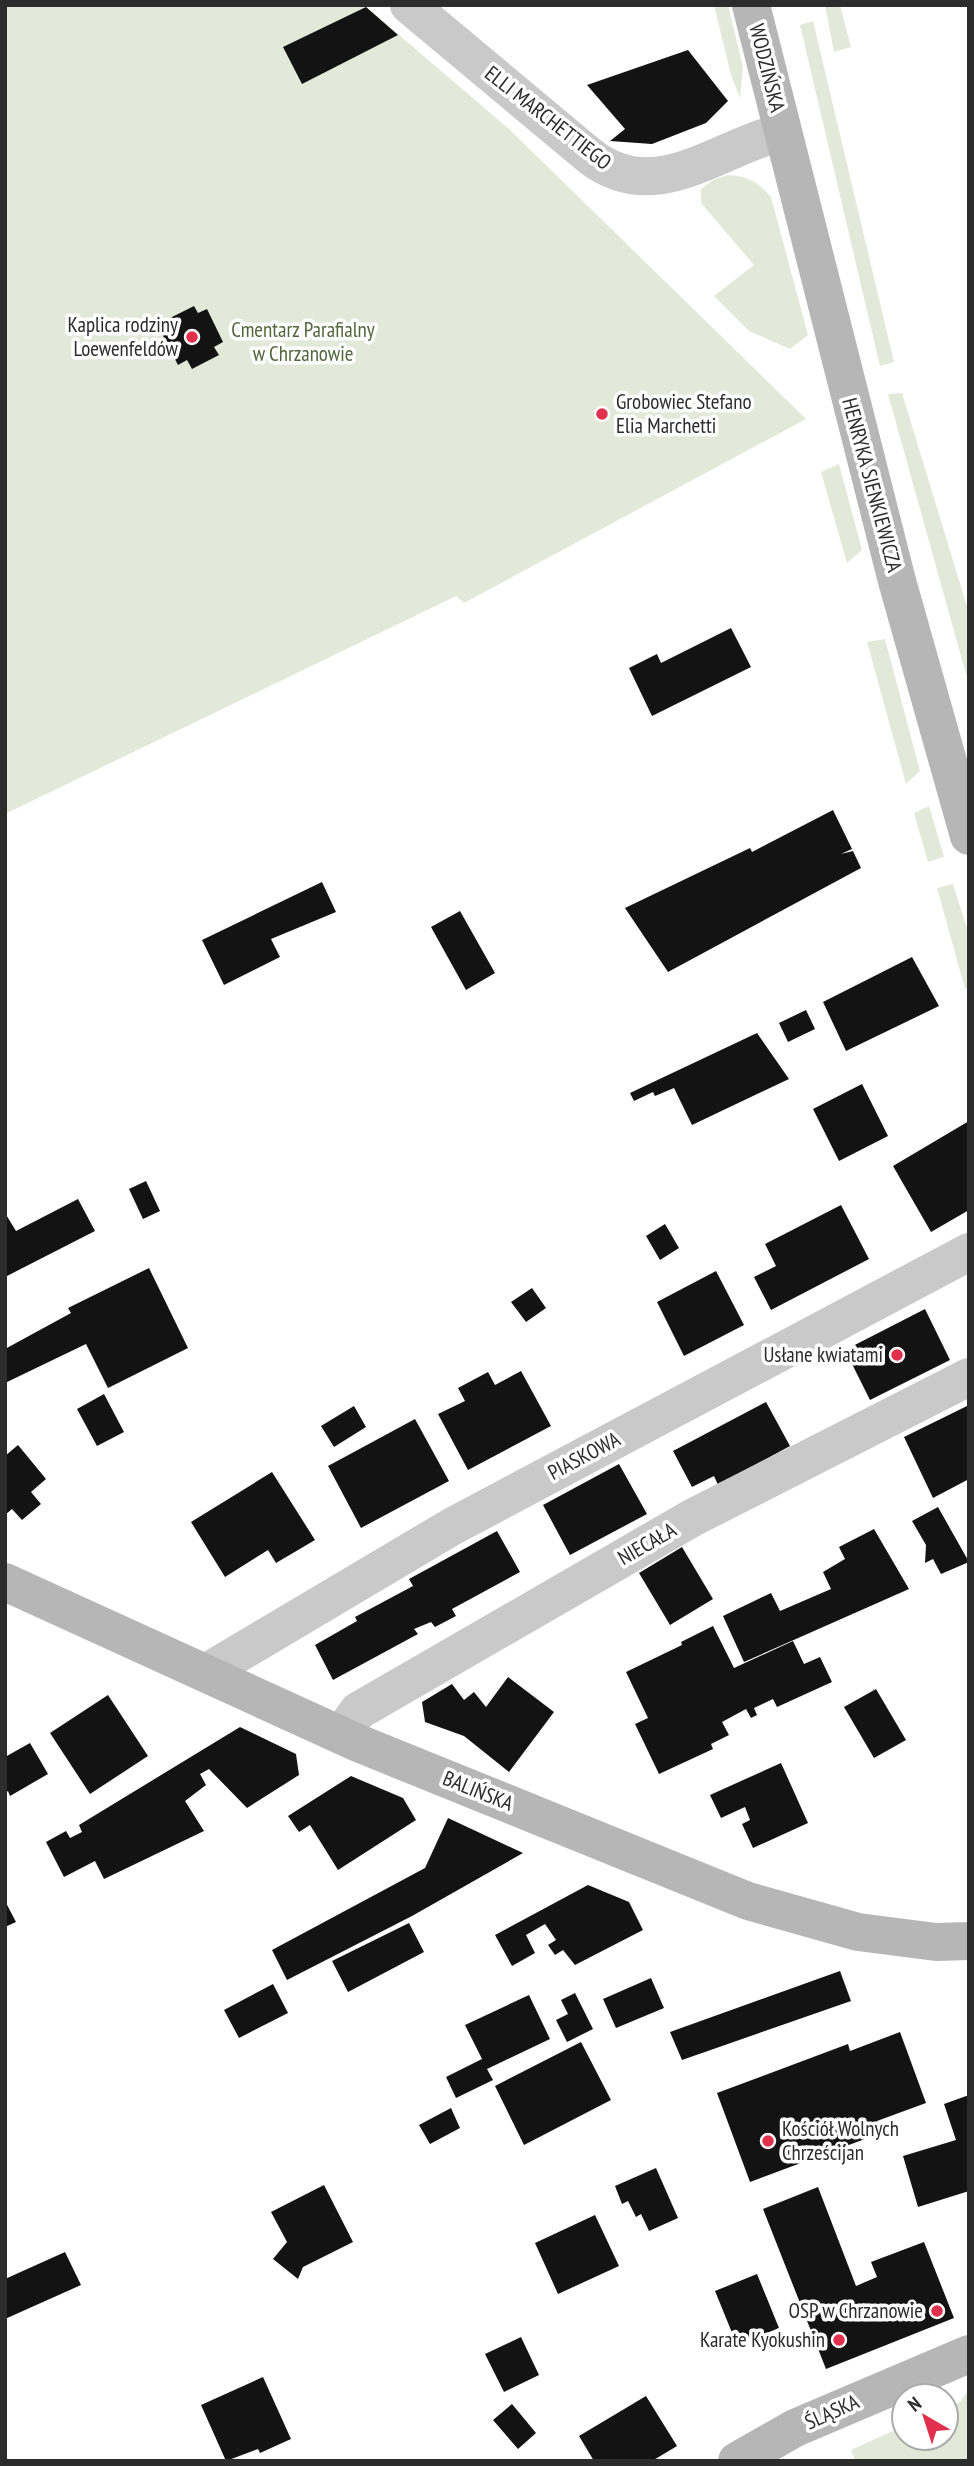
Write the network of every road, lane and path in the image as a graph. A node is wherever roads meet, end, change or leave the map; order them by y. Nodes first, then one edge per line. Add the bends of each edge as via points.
1 (409, 5) edge
2 (751, 5) edge
3 (782, 132) junction
4 (960, 773) edge
5 (969, 836) edge
6 (969, 1252) edge
7 (969, 1377) edge
8 (5, 1582) edge
9 (207, 1672) junction
10 (341, 1735) junction
11 (969, 1941) edge
12 (969, 2354) edge
13 (737, 2461) edge

1 - 3 street, ELLI MARCHETTIEGO via 591,157 621,173 642,178 668,176
2 - 3 street, WODZIŃSKA
3 - 4 street, HENRYKA SIENKIEWICZA via 897,581
4 - 5 street, HENRYKA SIENKIEWICZA
6 - 9 street, PIASKOWA via 453,1526
7 - 10 street, NIECAŁA via 692,1518 359,1711
8 - 9 street, BALIŃSKA
9 - 10 street, BALIŃSKA
10 - 11 street, BALIŃSKA via 748,1901 858,1932 936,1942
12 - 13 street, ŚLĄSKA via 816,2418

